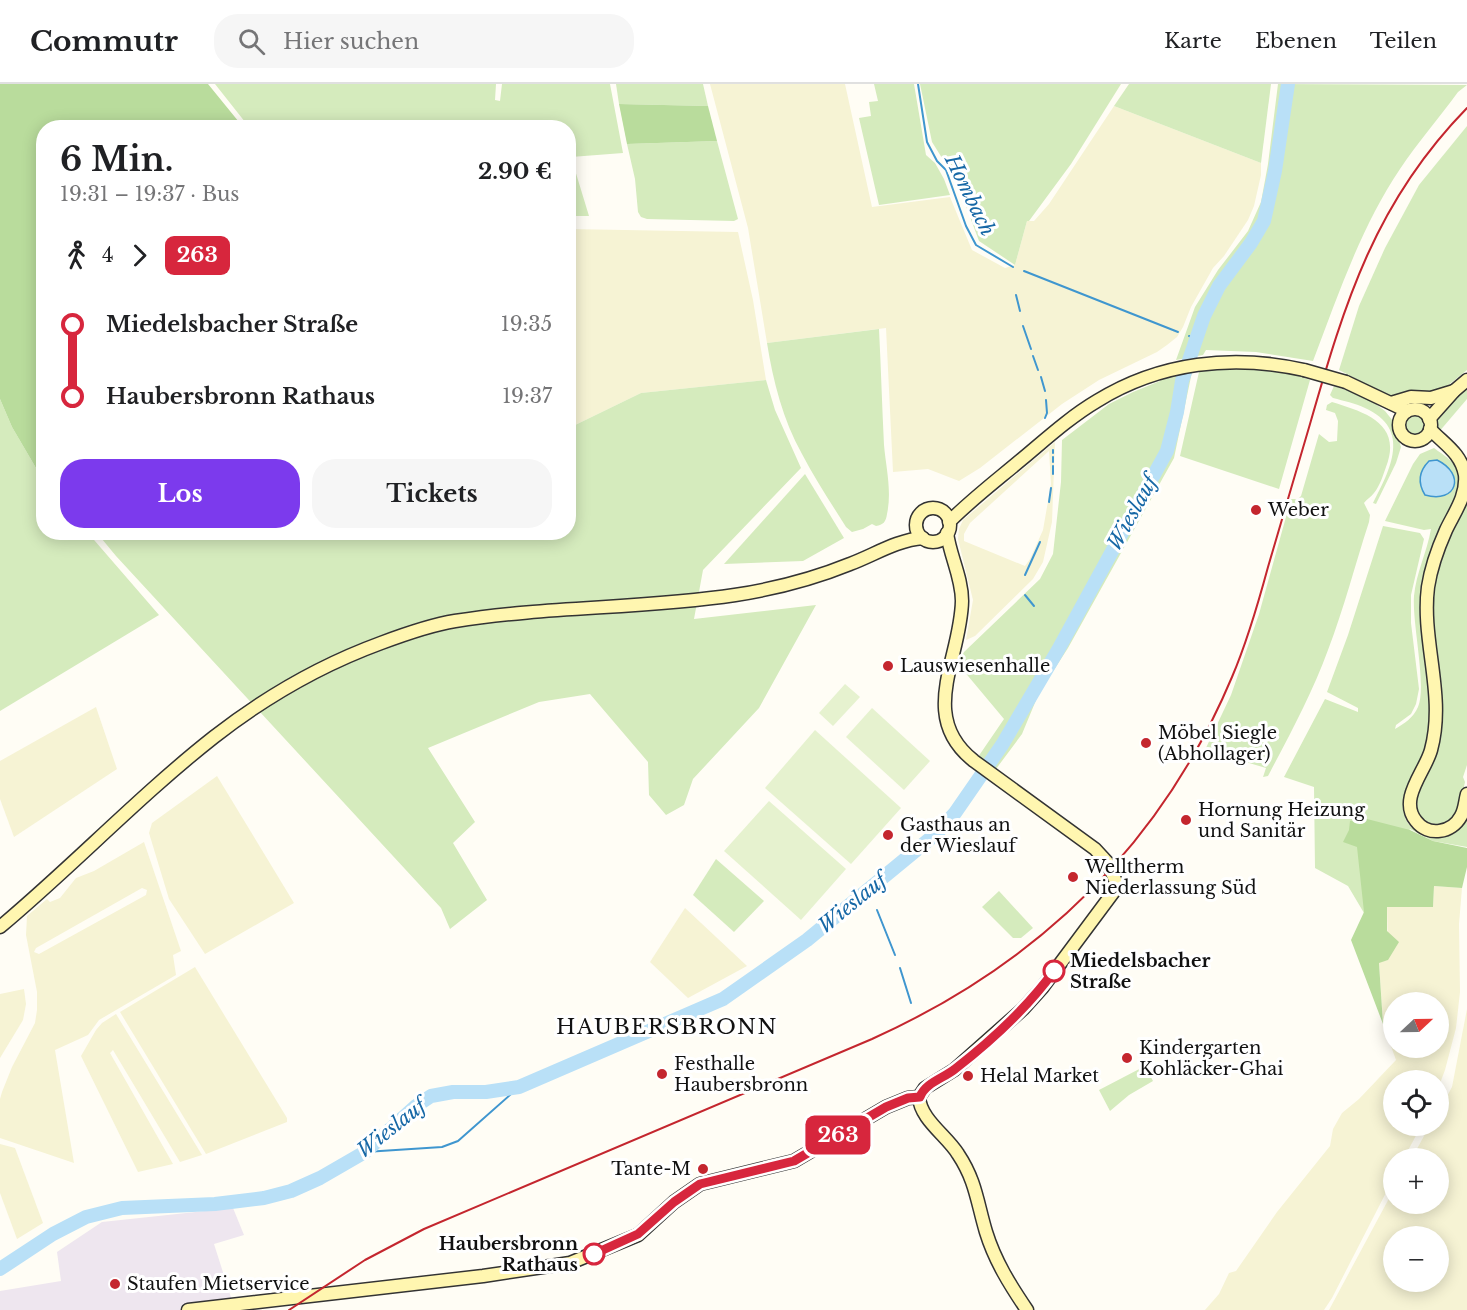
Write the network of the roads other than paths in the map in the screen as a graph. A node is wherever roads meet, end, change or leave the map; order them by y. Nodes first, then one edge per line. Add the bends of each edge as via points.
1 (1467, 380) edge
2 (1454, 391) junction
3 (1385, 401) junction
4 (1403, 416) junction
5 (1426, 424) junction
6 (977, 496) junction
7 (942, 511) junction
8 (916, 524) junction
9 (948, 527) junction
10 (929, 539) junction
11 (892, 546) junction
12 (952, 559) junction
13 (1467, 794) edge
14 (0, 927) edge
15 (920, 1097) junction
16 (188, 1310) edge
17 (1027, 1310) edge

1 - 2 main road
2 - 3 main road via 1431,398
2 - 5 main road
3 - 4 main road
3 - 6 main road, bridge via 1346,382 1254,362 1207,363 1161,372 1097,401
4 - 5 main road via 1412,409
4 - 5 main road via 1400,430 1412,441
5 - 13 main road via 1456,453 1465,483 1462,500 1437,552 1428,588 1436,722 1427,763 1411,794 1411,813 1421,826 1443,831 1461,816
6 - 7 main road
6 - 9 main road
7 - 8 main road via 924,511
7 - 9 main road
8 - 10 main road via 918,532
8 - 11 main road
9 - 10 main road
9 - 12 main road
10 - 11 main road via 915,538
10 - 12 main road
11 - 14 main road via 848,565 736,595 454,621 363,650 296,682 214,737
12 - 15 main road via 962,600 944,709 957,745 994,777 1095,849 1107,862 1118,886 1023,1009 954,1070 925,1088
15 - 16 main road via 886,1107 794,1161 700,1184 638,1234 570,1263
15 - 17 main road via 925,1113 972,1177 998,1265

